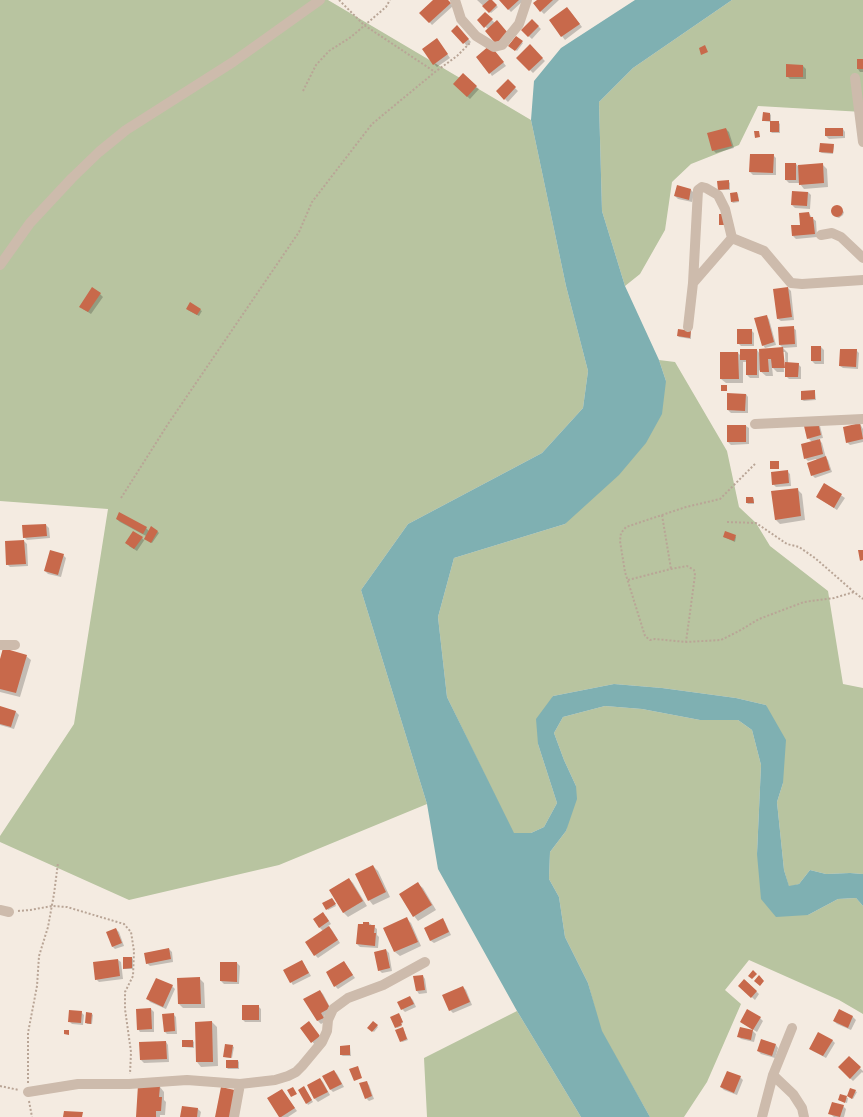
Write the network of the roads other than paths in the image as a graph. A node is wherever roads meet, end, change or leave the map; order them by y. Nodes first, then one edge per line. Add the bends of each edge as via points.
1 (320, 0) edge
2 (455, 0) edge
3 (527, 0) edge
4 (855, 78) dead end
5 (863, 142) edge
6 (821, 236) dead end
7 (732, 238) junction
8 (863, 258) edge
9 (0, 265) edge
10 (863, 280) edge
11 (693, 283) junction
12 (688, 327) dead end
13 (863, 419) edge
14 (755, 424) dead end
15 (0, 645) edge
16 (15, 645) dead end
17 (426, 962) dead end
18 (792, 1028) dead end
19 (773, 1074) junction
20 (240, 1084) junction
21 (28, 1092) road end
22 (234, 1117) edge
23 (762, 1117) edge
24 (804, 1117) edge

1 - 9 street via 233,62 126,130 99,152 30,223
2 - 3 street via 461,19 476,36 494,47 502,45 519,24
4 - 5 street
6 - 8 street via 832,233 841,237
7 - 10 street via 764,251 791,283
7 - 11 street
7 - 11 street via 725,209 718,196 702,187 698,190
11 - 12 street
13 - 14 street
15 - 16 street
17 - 20 street via 383,985 348,998 333,1009 322,1042 296,1072 275,1080
18 - 19 street
19 - 23 street
19 - 24 street via 793,1094 802,1108
20 - 21 street via 187,1080 78,1084
20 - 22 street

